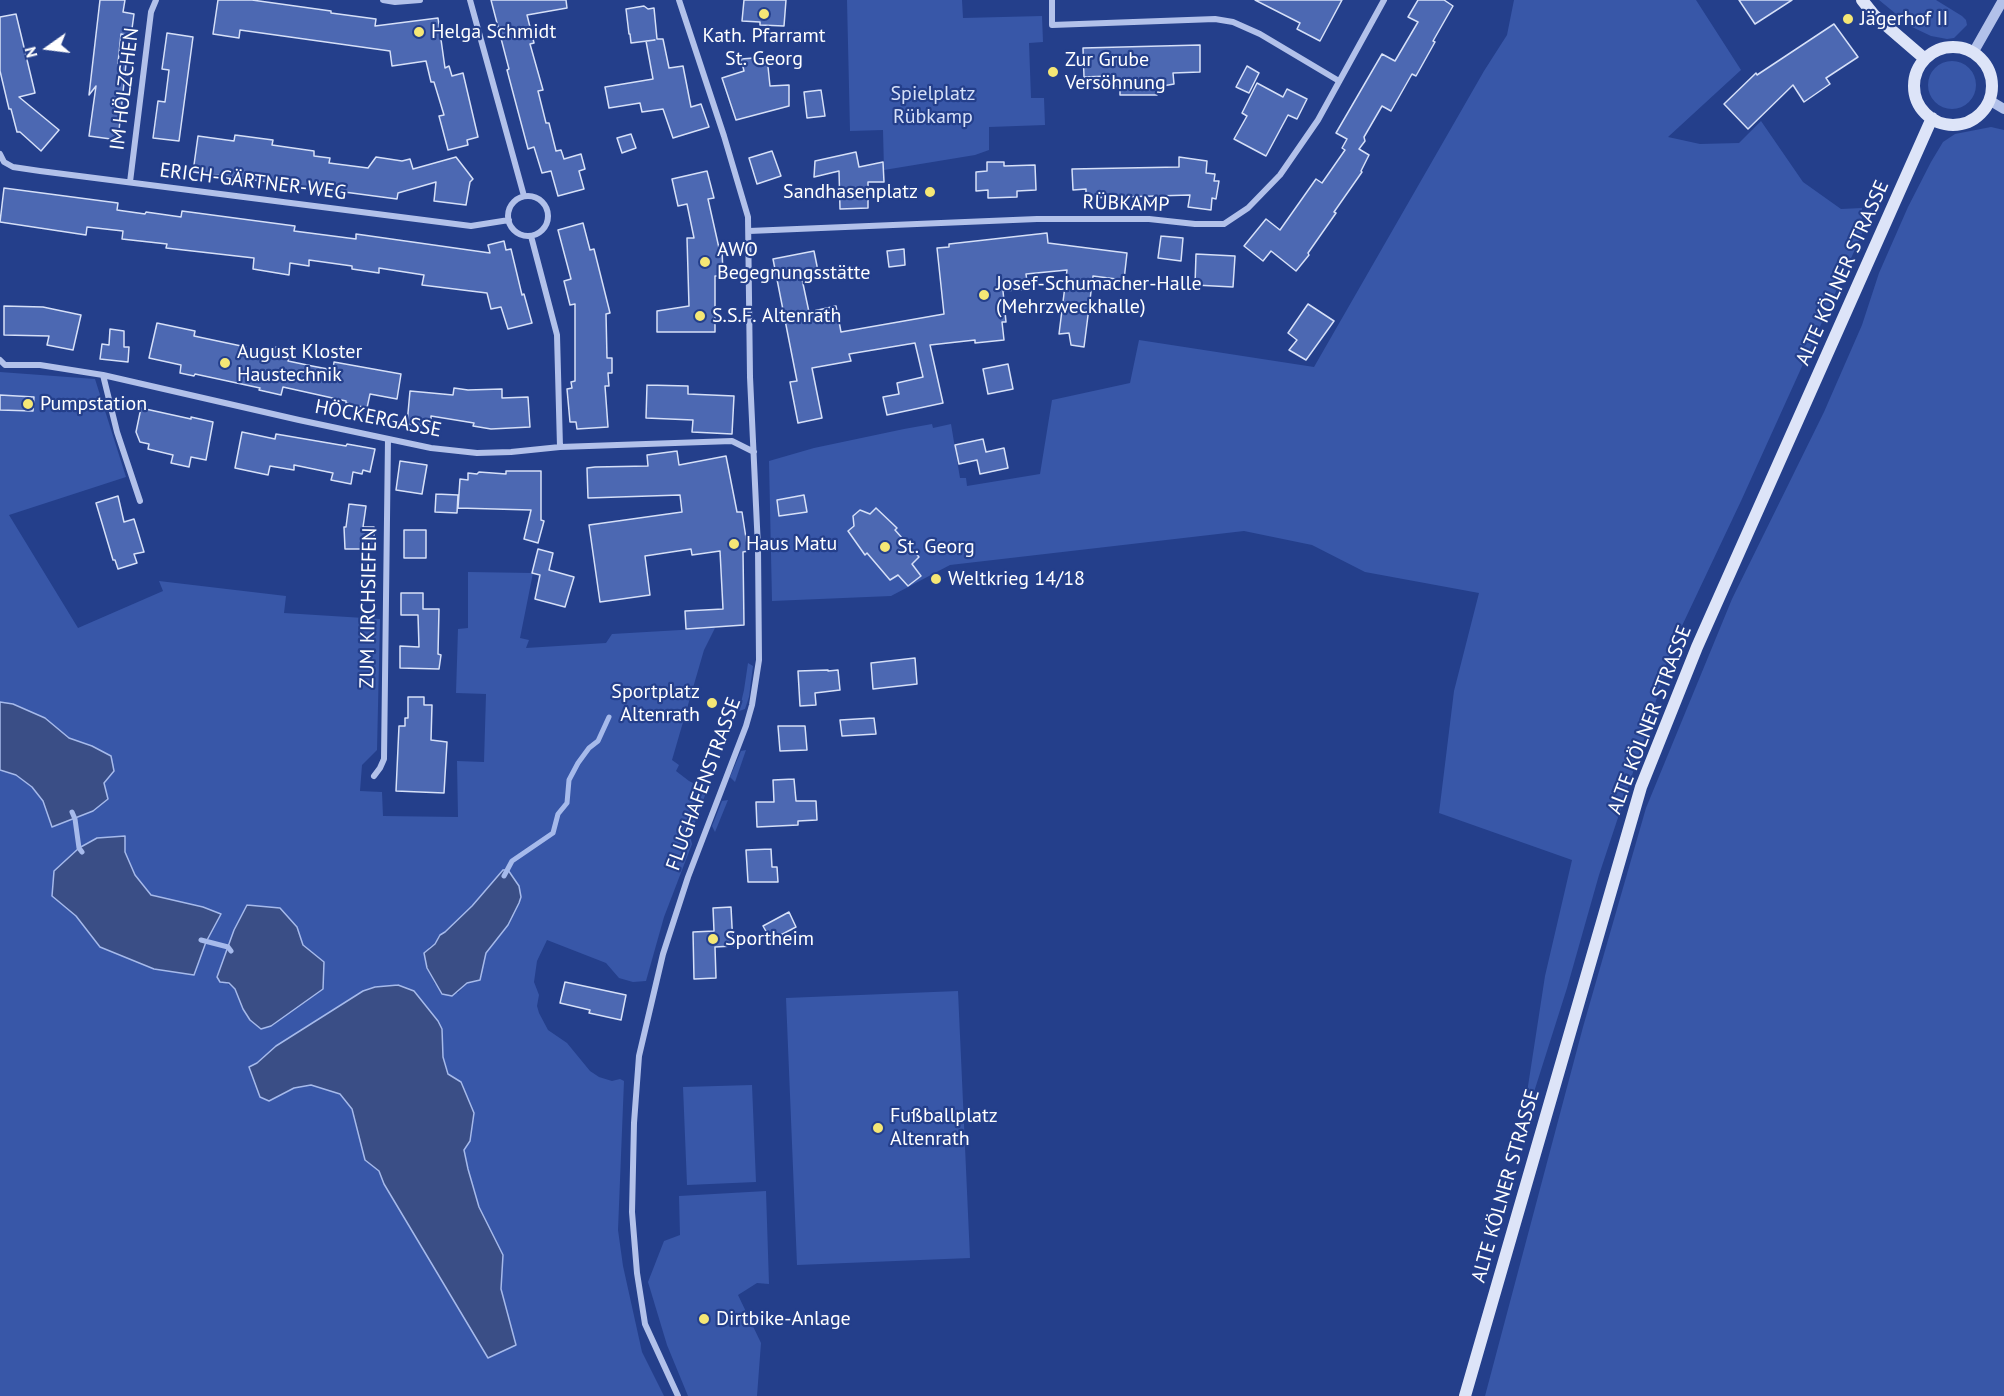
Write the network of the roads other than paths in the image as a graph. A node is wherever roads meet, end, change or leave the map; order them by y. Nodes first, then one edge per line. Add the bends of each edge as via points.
1 (156, 0) edge
2 (383, 0) edge
3 (420, 0) edge
4 (470, 0) edge
5 (679, 0) edge
6 (1052, 0) edge
7 (1384, 0) edge
8 (1862, 0) edge
9 (2003, 0) edge
10 (1973, 53) junction
11 (1925, 59) junction
12 (1340, 81) junction
13 (1989, 100) junction
14 (2004, 109) edge
15 (1932, 118) junction
16 (0, 153) edge
17 (130, 182) junction
18 (524, 196) junction
19 (508, 220) junction
20 (749, 231) junction
21 (531, 236) junction
22 (0, 360) edge
23 (104, 375) junction
24 (388, 439) junction
25 (560, 447) junction
26 (754, 453) junction
27 (140, 501) dead end
28 (374, 776) dead end
29 (678, 1396) edge
30 (1465, 1396) edge

1 - 17 street, IM HÖLZCHEN via 151,12
2 - 3 street
4 - 18 street
5 - 20 street, FLUGHAFENSTRASSE via 739,183
6 - 12 street via 1052,25 1215,19 1233,22
7 - 12 street, RÜBKAMP
8 - 11 main road
9 - 10 street
10 - 11 main road via 1948,47
10 - 13 main road via 1988,69 1992,90
11 - 15 main road via 1918,70 1916,95
12 - 20 street, RÜBKAMP via 1280,175 1248,208 1224,224 1037,219
13 - 14 street
13 - 15 main road via 1984,110 1965,123 1954,125
15 - 30 main road, ALTE KÖLNER STRASSE via 1697,647 1641,787
16 - 17 street, ERICH-GÄRTNER-WEG via 4,162 13,167
17 - 19 street, ERICH-GÄRTNER-WEG via 471,226
18 - 19 street via 514,202
18 - 21 street via 540,200 548,215 545,227
19 - 21 street via 518,234
20 - 26 street, FLUGHAFENSTRASSE
21 - 25 street via 557,335
22 - 23 street, HÖCKERGASSE via 5,365 40,365
23 - 24 street, HÖCKERGASSE
23 - 27 street via 117,432
24 - 25 street, HÖCKERGASSE via 477,453
24 - 28 street, ZUM KIRCHSIEFEN via 384,759
25 - 26 street, HÖCKERGASSE via 732,441
26 - 29 street, FLUGHAFENSTRASSE via 759,660 754,694 738,749 663,954 639,1056 636,1088 632,1212 637,1273 645,1324

